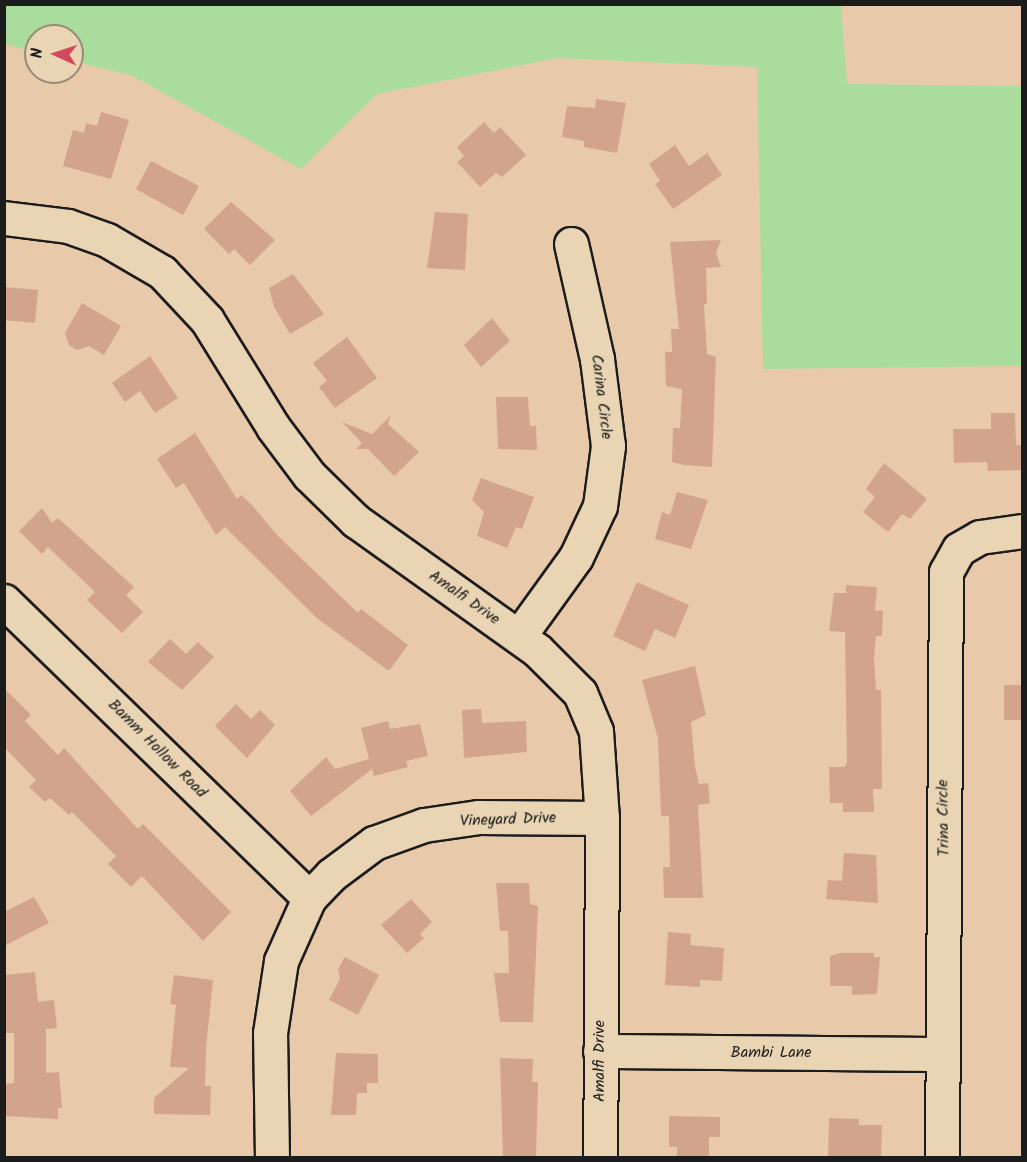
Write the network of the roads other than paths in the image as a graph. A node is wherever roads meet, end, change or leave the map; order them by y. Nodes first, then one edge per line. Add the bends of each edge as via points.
1 (4, 218) edge
2 (572, 244) dead end
3 (1023, 531) edge
4 (4, 601) edge
5 (519, 636) junction
6 (602, 818) junction
7 (309, 898) junction
8 (600, 1052) junction
9 (943, 1054) junction
10 (272, 1158) edge
11 (600, 1158) edge
12 (942, 1158) edge

1 - 5 street, Amalfi Drive via 68,226 107,240 162,272 207,320 273,427 309,475 356,521
2 - 5 street, Carina Circle via 597,359 607,456 600,506 576,558
3 - 9 street, Trina Circle via 980,537 958,549 946,572
4 - 7 street, Bamm Hollow Road
5 - 6 street, Amalfi Drive via 580,693 596,731
6 - 7 street, Vineyard Drive via 479,817 424,825 374,843 331,875
6 - 8 street, Amalfi Drive
7 - 10 street, Vineyard Drive via 281,960 270,1033
8 - 9 street, Bambi Lane
8 - 11 street, Amalfi Drive
9 - 12 street, Trina Circle

